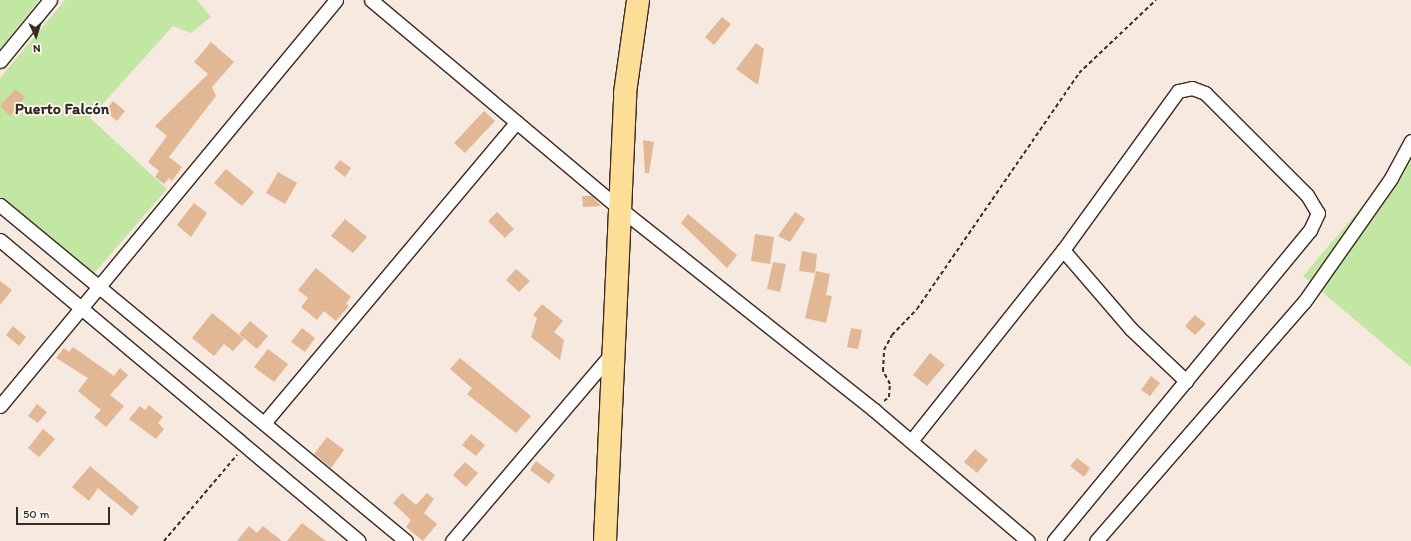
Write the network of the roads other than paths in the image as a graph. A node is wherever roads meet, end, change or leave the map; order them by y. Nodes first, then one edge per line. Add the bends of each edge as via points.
1 (50, 0) edge
2 (336, 0) edge
3 (371, 0) edge
4 (638, 0) edge
5 (0, 61) edge
6 (517, 122) junction
7 (1411, 141) edge
8 (0, 205) edge
9 (618, 207) junction
10 (0, 240) edge
11 (1063, 250) junction
12 (98, 286) junction
13 (81, 307) junction
14 (612, 352) junction
15 (1186, 381) junction
16 (0, 406) edge
17 (264, 423) junction
18 (911, 441) junction
19 (359, 541) edge
20 (406, 541) edge
21 (452, 541) edge
22 (605, 541) edge
23 (1028, 541) edge
24 (1054, 541) edge
25 (1096, 541) edge

1 - 5 street
2 - 12 street
3 - 6 street
4 - 9 highway via 624,93
6 - 9 street
6 - 17 street
7 - 25 street via 1391,178 1304,302
8 - 12 street
9 - 14 highway
9 - 18 street
10 - 13 street
11 - 15 street via 1131,329
11 - 15 street via 1178,92 1192,88 1205,93 1307,195 1318,213 1310,230
11 - 18 street
12 - 13 street
12 - 17 street
13 - 16 street
13 - 19 street
14 - 21 street
14 - 22 highway
15 - 24 street
17 - 20 street
18 - 23 street

